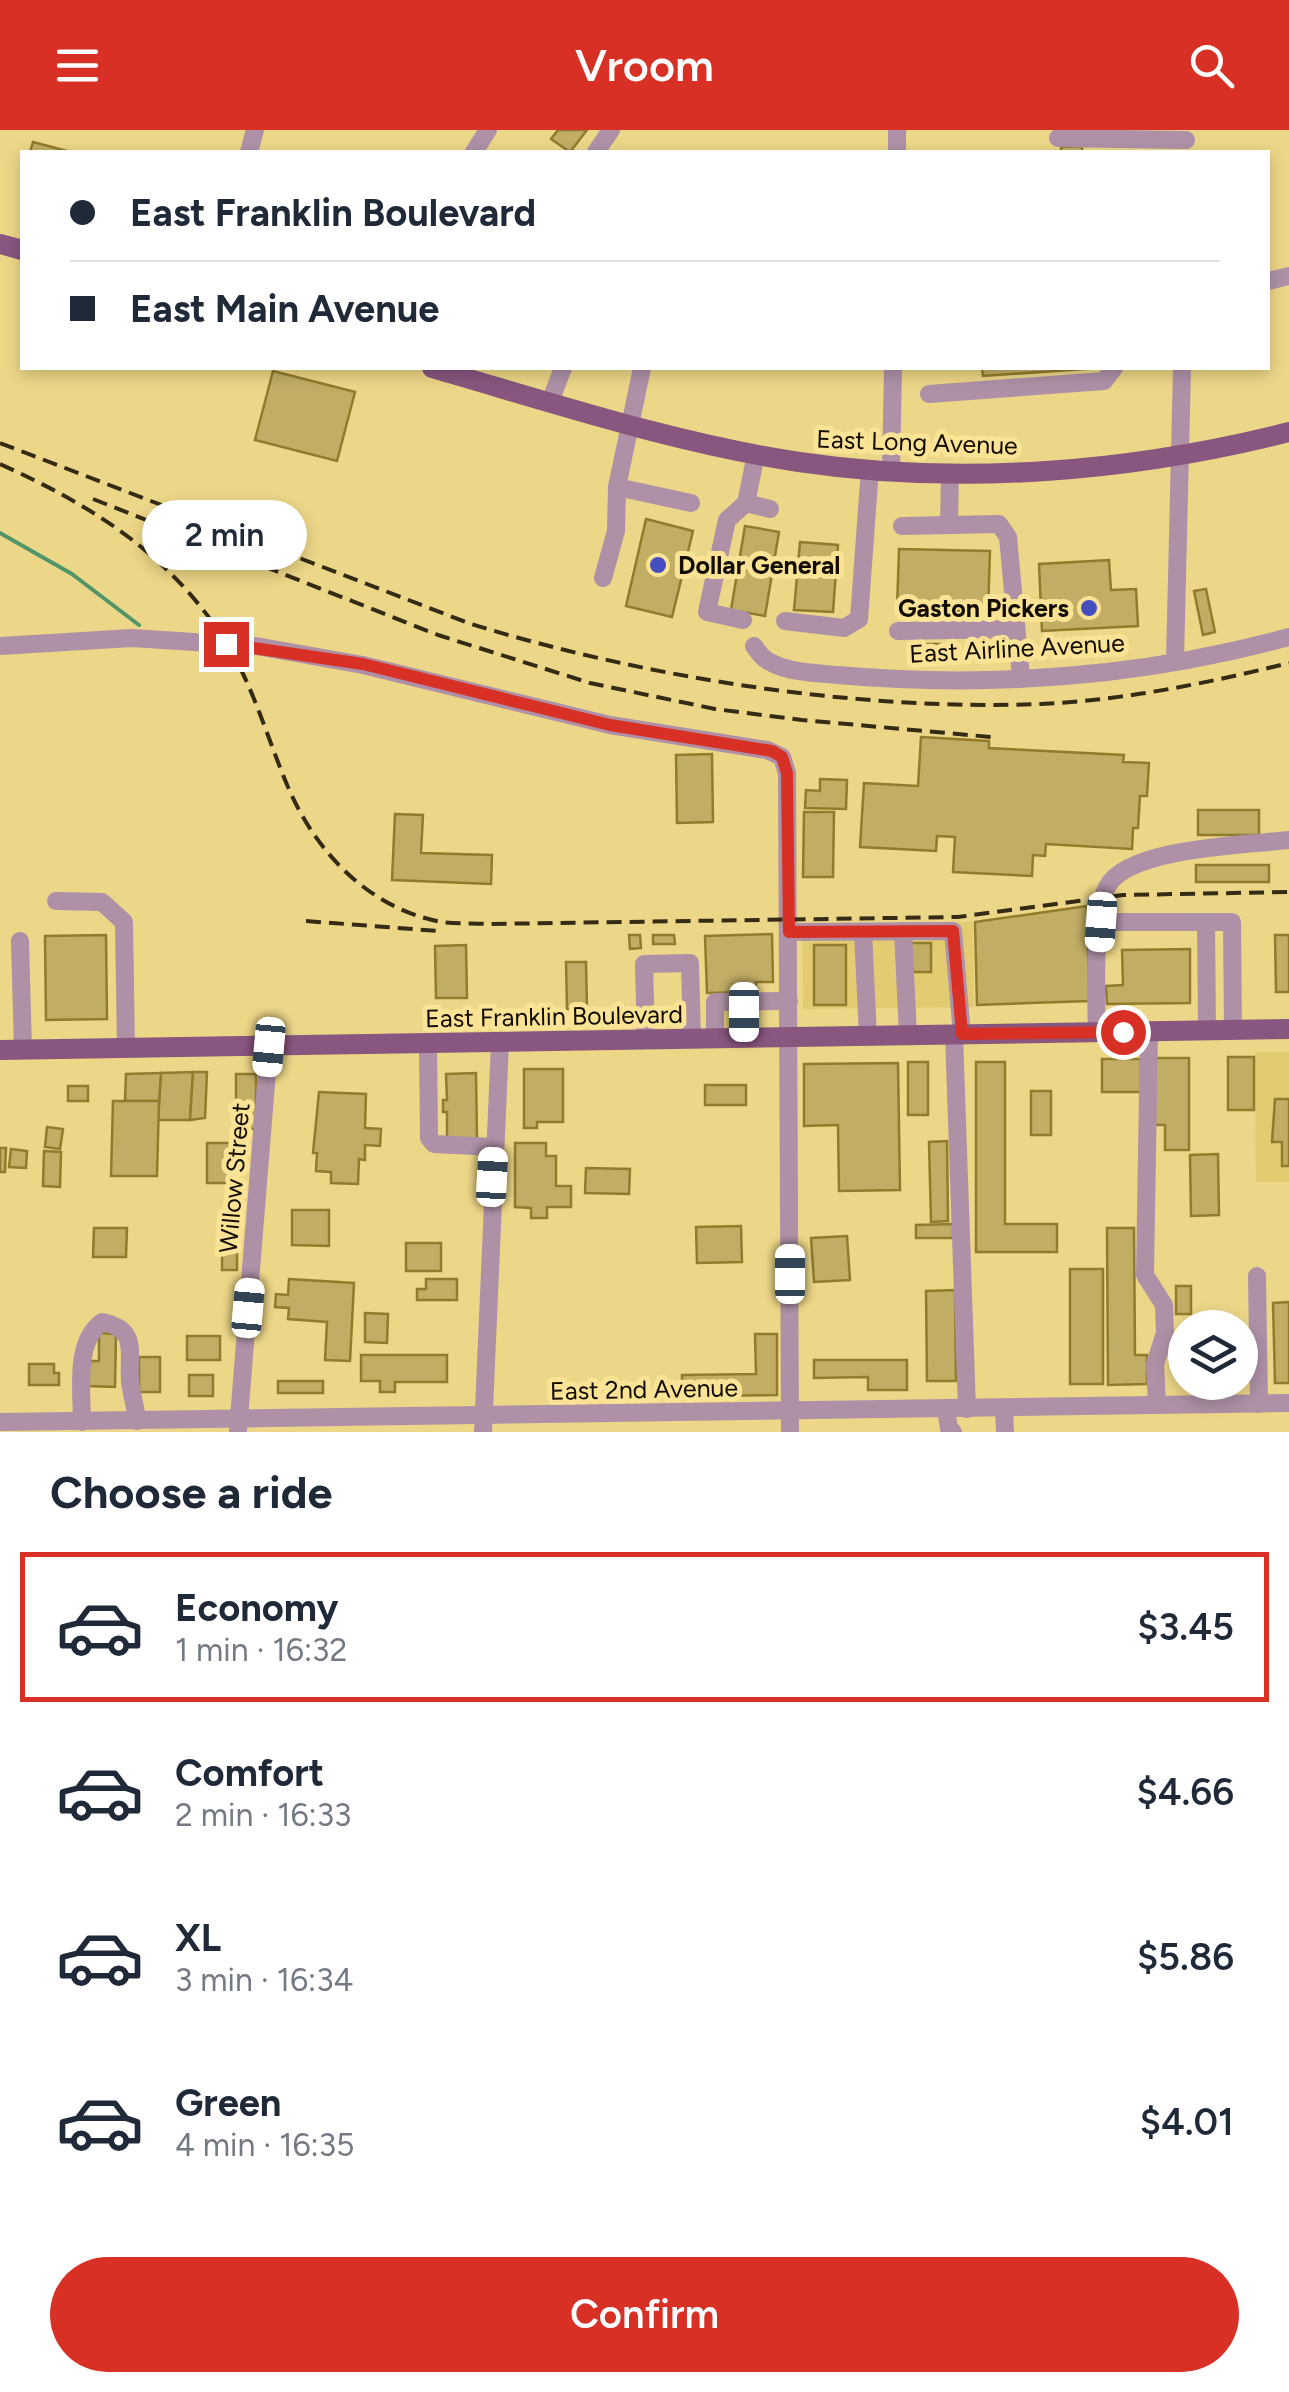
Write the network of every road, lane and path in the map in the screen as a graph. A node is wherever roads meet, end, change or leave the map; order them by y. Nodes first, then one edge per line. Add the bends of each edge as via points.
1 (1055, 140) edge
2 (1186, 141) edge
3 (439, 370) edge
4 (561, 370) edge
5 (642, 370) edge
6 (893, 370) edge
7 (1112, 370) edge
8 (1182, 370) edge
9 (929, 394) dead end
10 (550, 402) junction
11 (628, 425) junction
12 (1289, 432) edge
13 (756, 454) junction
14 (1180, 456) junction
15 (881, 470) junction
16 (950, 473) junction
17 (616, 486) junction
18 (691, 504) dead end
19 (746, 504) junction
20 (770, 508) dead end
21 (949, 525) junction
22 (902, 526) dead end
23 (603, 578) dead end
24 (743, 620) dead end
25 (785, 621) dead end
26 (1016, 629) junction
27 (898, 631) dead end
28 (1289, 637) edge
29 (0, 646) edge
30 (754, 646) dead end
31 (1175, 662) junction
32 (1021, 678) junction
33 (1289, 840) edge
34 (56, 900) dead end
35 (1101, 922) junction
36 (1206, 922) junction
37 (903, 931) junction
38 (789, 932) junction
39 (863, 932) junction
40 (20, 941) dead end
41 (789, 1001) junction
42 (744, 1002) junction
43 (1289, 1028) edge
44 (1207, 1030) junction
45 (1234, 1030) junction
46 (1149, 1031) junction
47 (1097, 1032) junction
48 (958, 1034) junction
49 (908, 1035) junction
50 (868, 1036) junction
51 (714, 1038) junction
52 (744, 1038) junction
53 (789, 1038) junction
54 (692, 1039) junction
55 (646, 1040) junction
56 (500, 1042) junction
57 (428, 1044) junction
58 (269, 1047) junction
59 (126, 1048) junction
60 (0, 1050) edge
61 (23, 1050) junction
62 (494, 1147) junction
63 (1257, 1276) dead end
64 (1289, 1403) edge
65 (1260, 1404) junction
66 (1157, 1406) junction
67 (1004, 1408) junction
68 (946, 1409) junction
69 (967, 1409) junction
70 (790, 1412) junction
71 (137, 1421) junction
72 (0, 1422) edge
73 (82, 1422) junction
74 (743, 1422) edge
75 (484, 1424) edge
76 (238, 1426) edge
77 (790, 1432) edge
78 (953, 1432) edge
79 (1005, 1432) edge

1 - 2 street
3 - 10 main road, East Long Avenue
4 - 10 street
5 - 11 street
6 - 15 street
7 - 9 street via 1104,381
8 - 14 street
10 - 11 main road, East Long Avenue
11 - 13 main road, East Long Avenue
11 - 17 street
12 - 14 main road, East Long Avenue
13 - 15 main road, East Long Avenue
13 - 19 street
14 - 16 main road, East Long Avenue via 1064,470
14 - 31 street
15 - 16 main road, East Long Avenue
15 - 25 street via 859,619 844,628
16 - 21 street
17 - 18 street
17 - 23 street via 616,531
19 - 20 street
19 - 24 street via 727,520 707,612
21 - 22 street
21 - 26 street via 998,524 1008,537
26 - 27 street
26 - 32 street
28 - 31 street, East Airline Avenue
29 - 38 street via 132,638 256,646 363,664 610,725 767,750 782,757 787,773
30 - 32 street, East Airline Avenue via 765,660 810,672 886,680
31 - 32 street, East Airline Avenue
33 - 35 street via 1191,851 1130,867 1108,885
34 - 59 street via 102,902 124,922
35 - 36 street
35 - 47 street
36 - 44 street
36 - 45 street via 1232,922
37 - 39 street
37 - 48 street via 953,931
37 - 49 street
38 - 39 street
38 - 41 street
39 - 50 street
40 - 61 street
41 - 42 street
41 - 53 street
42 - 51 street via 714,1002
42 - 52 street
43 - 45 main road, East Franklin Boulevard
44 - 45 main road, East Franklin Boulevard
44 - 46 main road, East Franklin Boulevard
46 - 47 main road, East Franklin Boulevard
46 - 66 street via 1145,1275 1164,1305 1165,1332 1155,1364
47 - 48 main road, East Franklin Boulevard
48 - 49 main road, East Franklin Boulevard
48 - 69 street
49 - 50 main road, East Franklin Boulevard
50 - 53 main road, East Franklin Boulevard
51 - 52 main road, East Franklin Boulevard
51 - 54 main road, East Franklin Boulevard
52 - 53 main road, East Franklin Boulevard
53 - 70 street
54 - 55 main road, East Franklin Boulevard
54 - 55 street via 690,963 644,964
55 - 56 main road, East Franklin Boulevard
56 - 57 main road, East Franklin Boulevard
56 - 62 street
57 - 58 main road, East Franklin Boulevard
57 - 62 street via 429,1138 434,1144
58 - 59 main road, East Franklin Boulevard
58 - 76 street, Willow Street
59 - 61 main road, East Franklin Boulevard
60 - 61 main road, East Franklin Boulevard
62 - 75 street
63 - 65 street
64 - 65 street, East 2nd Avenue
65 - 66 street, East 2nd Avenue
66 - 67 street, East 2nd Avenue
67 - 69 street, East 2nd Avenue
67 - 79 street
68 - 69 street, East 2nd Avenue
68 - 70 street, East 2nd Avenue
68 - 78 street
70 - 74 street, East 2nd Avenue
70 - 77 street
71 - 73 street, East 2nd Avenue
71 - 73 street via 129,1340 121,1328 102,1322 85,1346
71 - 76 street, East 2nd Avenue
72 - 73 street, East 2nd Avenue
74 - 75 street, East 2nd Avenue
75 - 76 street, East 2nd Avenue

